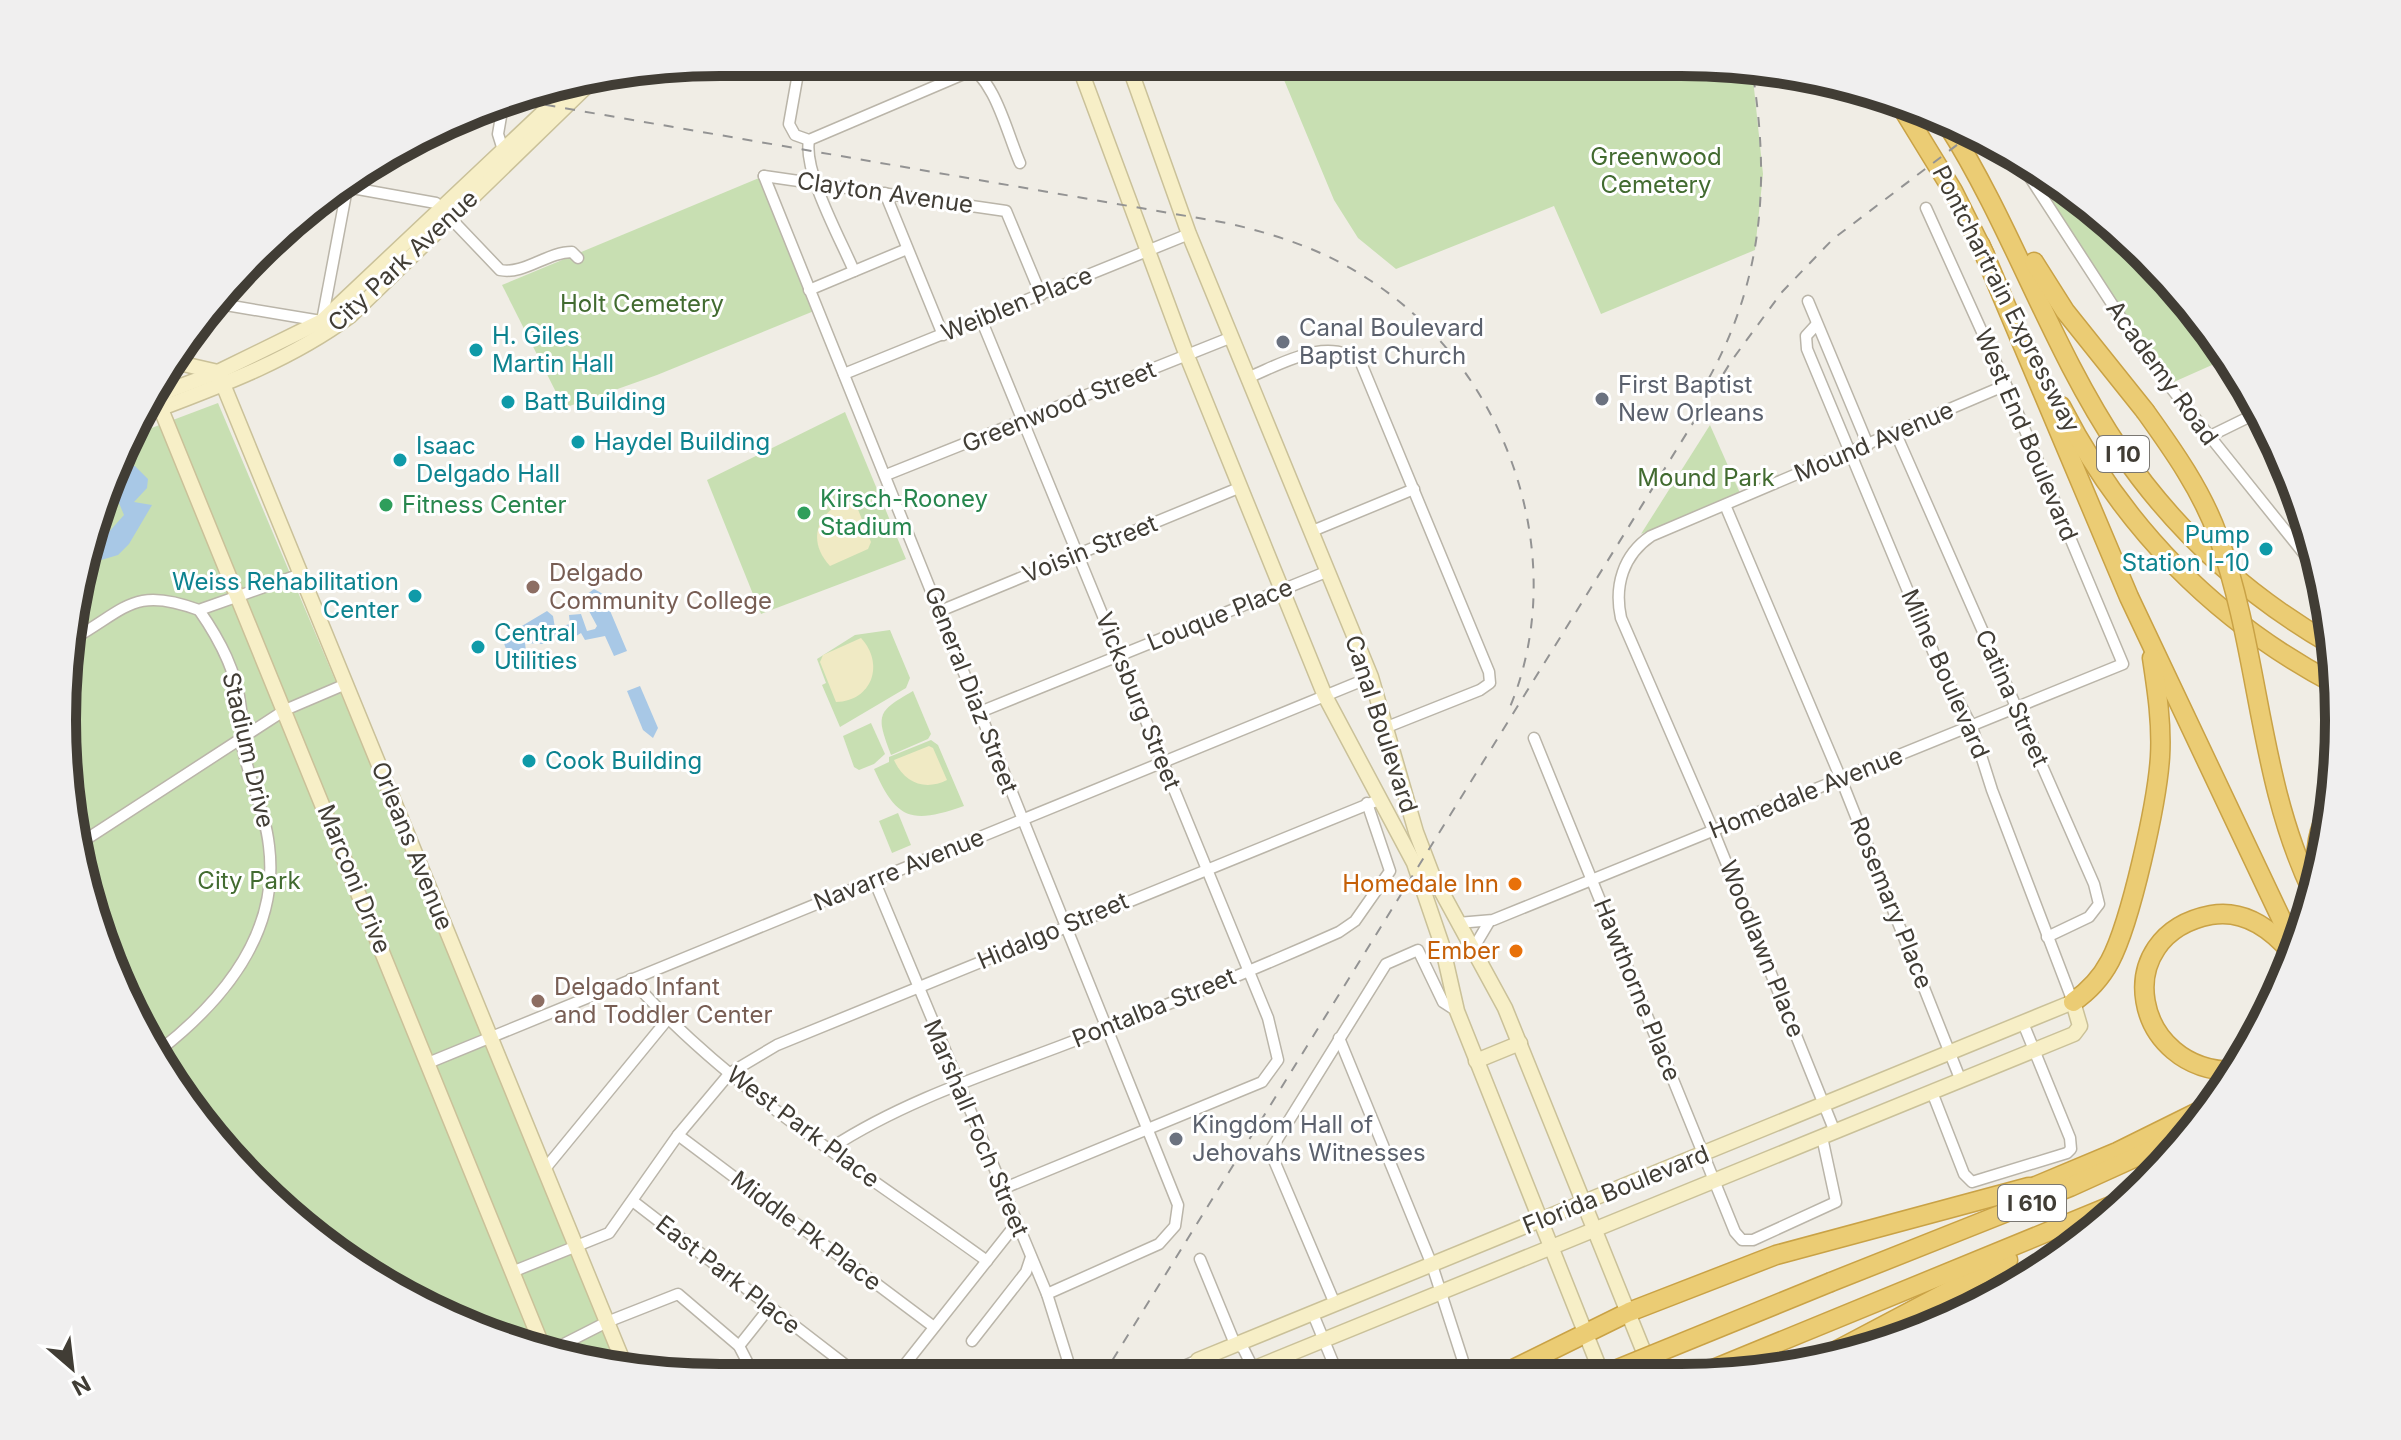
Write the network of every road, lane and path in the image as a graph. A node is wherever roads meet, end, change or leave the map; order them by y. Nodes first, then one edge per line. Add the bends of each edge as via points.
1 (798, 76) edge
2 (959, 76) edge
3 (980, 76) edge
4 (1083, 76) edge
5 (1133, 76) edge
6 (581, 91) edge
7 (560, 96) edge
8 (501, 115) edge
9 (1908, 118) edge
10 (1955, 137) edge
11 (809, 140) junction
12 (503, 150) junction
13 (1020, 163) dead end
14 (764, 176) joint
15 (2032, 180) edge
16 (817, 184) junction
17 (357, 188) edge
18 (885, 193) junction
19 (344, 198) edge
20 (1992, 200) junction
21 (1926, 208) dead end
22 (446, 213) junction
23 (1189, 234) junction
24 (1980, 244) junction
25 (907, 249) junction
26 (1147, 250) junction
27 (578, 258) dead end
28 (854, 271) junction
29 (809, 290) junction
30 (1041, 295) junction
31 (1808, 301) dead end
32 (227, 305) edge
33 (981, 319) junction
34 (1817, 324) junction
35 (328, 325) junction
36 (943, 335) junction
37 (1232, 337) junction
38 (1187, 356) junction
39 (184, 363) edge
40 (844, 374) junction
41 (217, 377) junction
42 (1247, 378) junction
43 (2006, 385) junction
44 (163, 397) edge
45 (159, 403) edge
46 (2249, 417) edge
47 (1023, 422) junction
48 (1896, 434) junction
49 (2208, 437) junction
50 (1868, 445) junction
51 (1851, 452) junction
52 (886, 475) junction
53 (1241, 487) junction
54 (1414, 489) junction
55 (1725, 505) junction
56 (1310, 532) junction
57 (2303, 553) edge
58 (1078, 554) junction
59 (1326, 572) junction
60 (301, 574) junction
61 (1283, 589) junction
62 (238, 594) junction
63 (199, 610) junction
64 (940, 611) junction
65 (1621, 618) joint
66 (82, 634) edge
67 (2147, 636) junction
68 (2319, 636) edge
69 (1119, 656) junction
70 (2123, 664) joint
71 (1371, 677) junction
72 (2324, 677) edge
73 (346, 684) junction
74 (1325, 696) junction
75 (2016, 708) junction
76 (285, 710) junction
77 (980, 712) junction
78 (1387, 727) junction
79 (1972, 727) junction
80 (1534, 738) dead end
81 (241, 739) junction
82 (1163, 762) junction
83 (1841, 779) junction
84 (1374, 801) junction
85 (1022, 820) junction
86 (1713, 830) junction
87 (87, 839) edge
88 (1206, 868) junction
89 (2305, 877) edge
90 (1592, 879) junction
91 (874, 880) junction
92 (1489, 922) junction
93 (1458, 923) junction
94 (1065, 926) junction
95 (2288, 936) edge
96 (2047, 937) junction
97 (2285, 943) edge
98 (1473, 949) junction
99 (1248, 970) junction
100 (631, 979) junction
101 (918, 988) junction
102 (2073, 1002) junction
103 (1457, 1011) junction
104 (667, 1020) junction
105 (2023, 1023) junction
106 (1107, 1029) junction
107 (2079, 1030) joint
108 (491, 1037) junction
109 (1339, 1038) junction
110 (1520, 1043) junction
111 (165, 1046) edge
112 (2034, 1051) junction
113 (1951, 1054) junction
114 (1476, 1061) junction
115 (428, 1063) junction
116 (2221, 1070) edge
117 (730, 1073) junction
118 (1961, 1081) junction
119 (957, 1086) junction
120 (1932, 1092) junction
121 (1825, 1104) junction
122 (2188, 1117) edge
123 (1147, 1129) junction
124 (1829, 1134) junction
125 (678, 1135) junction
126 (2167, 1143) edge
127 (831, 1148) junction
128 (1704, 1154) junction
129 (544, 1170) junction
130 (1715, 1181) junction
131 (2029, 1187) junction
132 (1002, 1189) junction
133 (634, 1202) junction
134 (1585, 1202) junction
135 (2094, 1214) edge
136 (2089, 1216) junction
137 (1541, 1221) junction
138 (1016, 1224) junction
139 (1596, 1229) junction
140 (1480, 1245) junction
141 (1551, 1246) junction
142 (575, 1247) junction
143 (1031, 1257) junction
144 (1200, 1259) dead end
145 (987, 1261) junction
146 (1432, 1265) junction
147 (1873, 1265) junction
148 (1491, 1271) junction
149 (512, 1272) junction
150 (1370, 1290) junction
151 (1439, 1293) junction
152 (1047, 1294) junction
153 (1335, 1304) junction
154 (770, 1307) junction
155 (1629, 1312) junction
156 (1313, 1314) junction
157 (1381, 1316) junction
158 (607, 1322) junction
159 (934, 1327) junction
160 (1584, 1332) junction
161 (539, 1338) edge
162 (1858, 1339) edge
163 (1322, 1340) junction
164 (972, 1341) dead end
165 (563, 1344) edge
166 (1235, 1344) junction
167 (739, 1346) junction
168 (621, 1356) edge
169 (1198, 1360) junction
170 (1730, 1362) edge
171 (748, 1364) edge
172 (844, 1364) edge
173 (905, 1364) edge
174 (1069, 1364) edge
175 (1189, 1364) edge
176 (1200, 1364) edge
177 (1251, 1364) edge
178 (1263, 1364) edge
179 (1333, 1364) edge
180 (1464, 1364) edge
181 (1522, 1364) edge
182 (1595, 1364) edge
183 (1632, 1364) edge
184 (1649, 1364) edge

1 - 11 street via 789,124 795,135
2 - 11 street
3 - 13 street
4 - 26 street, Canal Boulevard
5 - 23 street, Canal Boulevard
6 - 22 street, City Park Avenue
7 - 12 street, City Park Avenue
8 - 12 street via 498,134
9 - 24 highway, Pontchartrain Expressway / I 10
10 - 20 highway, Pontchartrain Expressway / I 10
11 - 16 street
12 - 22 street, City Park Avenue
14 - 16 street, Clayton Avenue
14 - 29 street, General Diaz Street
15 - 49 street, Academy Road via 2130,334
16 - 18 street, Clayton Avenue
16 - 28 street
17 - 22 street via 430,201
18 - 25 street
18 - 30 street, Clayton Avenue via 1006,211
19 - 35 street
20 - 68 highway, Pontchartrain Expressway / I 10 via 2101,419 2148,487 2244,587
20 - 89 highway, bridge via 2065,311 2176,453 2217,534 2238,606 2275,792
21 - 43 street, West End Boulevard
22 - 27 street via 500,270 510,272 560,252
22 - 35 street, City Park Avenue
23 - 26 street, Weiblen Place
23 - 37 street, Canal Boulevard
24 - 67 highway
24 - 72 highway, Pontchartrain Expressway / I 10 via 2079,441 2147,538 2245,627
25 - 28 street
25 - 36 street
26 - 30 street, Weiblen Place
26 - 38 street, Canal Boulevard
28 - 29 street
29 - 40 street, General Diaz Street
30 - 33 street, Weiblen Place
31 - 34 street
32 - 35 street
33 - 36 street, Weiblen Place
33 - 47 street, Vicksburg Street
34 - 50 street
34 - 51 street, Milne Boulevard via 1806,336 1807,349
35 - 41 street, City Park Avenue
36 - 40 street, Weiblen Place
37 - 38 street, Greenwood Street
37 - 42 street, Canal Boulevard
38 - 47 street, Greenwood Street
38 - 53 street, Canal Boulevard
39 - 41 street
40 - 52 street, General Diaz Street
41 - 44 street, City Park Avenue
41 - 60 street, Orleans Avenue
42 - 54 street via 1324,350 1356,359
42 - 56 street, Canal Boulevard
43 - 48 street, Mound Avenue
43 - 70 street, West End Boulevard
45 - 62 street, Marconi Drive
46 - 49 street
47 - 52 street, Greenwood Street
47 - 58 street, Vicksburg Street
48 - 50 street, Mound Avenue
48 - 75 street, Catina Street
49 - 57 street, Academy Road
50 - 51 street, Mound Avenue
51 - 55 street, Mound Avenue
51 - 79 street, Milne Boulevard via 1935,656
52 - 64 street, General Diaz Street
53 - 58 street, Voisin Street
53 - 61 street, Canal Boulevard
54 - 56 street
54 - 78 street via 1491,679 1485,687
55 - 65 street, Mound Avenue via 1642,542 1629,557 1618,587
55 - 83 street, Rosemary Place
56 - 59 street, Canal Boulevard
58 - 64 street, Voisin Street
58 - 69 street, Vicksburg Street
59 - 61 street, Louque Place
59 - 71 street, Canal Boulevard
60 - 62 street
60 - 73 street, Orleans Avenue
61 - 69 street, Louque Place
61 - 74 street, Canal Boulevard
62 - 63 street
62 - 76 street, Marconi Drive
63 - 66 street via 174,600 143,599
63 - 81 street, Stadium Drive via 233,673
64 - 77 street, General Diaz Street
65 - 86 street, Woodlawn Place
67 - 95 highway
67 - 102 highway via 2160,717 2151,812 2117,945 2101,977
69 - 77 street, Louque Place
69 - 82 street, Vicksburg Street
70 - 75 street, Homedale Avenue
71 - 74 street, Navarre Avenue
71 - 78 street, Canal Boulevard
73 - 76 street
73 - 108 street, Orleans Avenue
74 - 82 street, Navarre Avenue
74 - 84 street, Canal Boulevard
75 - 79 street, Homedale Avenue
75 - 96 street, Catina Street via 2099,904 2089,917
76 - 81 street
76 - 115 street, Marconi Drive
77 - 85 street, General Diaz Street
78 - 93 street, Canal Boulevard via 1416,832
79 - 83 street, Homedale Avenue
79 - 96 street, Milne Boulevard
80 - 90 street, Hawthorne Place
81 - 87 street
81 - 111 street, Stadium Drive via 269,846 270,883 263,914 250,954 229,986
82 - 85 street, Navarre Avenue
82 - 88 street, Vicksburg Street
83 - 86 street, Homedale Avenue
83 - 113 street, Rosemary Place
84 - 88 street, Hidalgo Street
84 - 99 street, Pontalba Street via 1390,861 1379,889 1355,921 1339,932
84 - 103 street, Canal Boulevard via 1399,831 1429,904
85 - 91 street, Navarre Avenue
85 - 94 street, General Diaz Street
86 - 90 street, Homedale Avenue
86 - 121 street, Woodlawn Place
88 - 94 street, Hidalgo Street
88 - 99 street, Vicksburg Street
90 - 92 street, Homedale Avenue
90 - 128 street, Hawthorne Place
91 - 100 street, Navarre Avenue
91 - 101 street, Marshall Foch Street
92 - 93 street, Homedale Avenue
92 - 98 street
93 - 98 street, Canal Boulevard
94 - 101 street, Hidalgo Street
94 - 106 street, General Diaz Street
96 - 102 street, Milne Boulevard
97 - 116 highway via 2254,921 2218,914 2184,923 2160,942 2146,970 2145,1002 2155,1032 2174,1053
98 - 110 street, Canal Boulevard
99 - 106 street, Pontalba Street
99 - 123 street, Vicksburg Street via 1277,1051 1274,1069 1262,1082
100 - 104 street, West Park Place
100 - 108 street, Navarre Avenue
101 - 117 street, Hidalgo Street via 777,1045
101 - 119 street, Marshall Foch Street
102 - 105 street, Florida Boulevard
102 - 107 street, Milne Boulevard
103 - 109 street via 1443,1002 1418,950 1386,964
103 - 114 street, Canal Boulevard
104 - 117 street, West Park Place
104 - 129 street
105 - 112 street
105 - 113 street, Florida Boulevard
106 - 119 street, Pontalba Street
106 - 123 street, General Diaz Street
107 - 112 street, Florida Boulevard
108 - 115 street, Navarre Avenue
108 - 129 street, Orleans Avenue
109 - 146 street
109 - 153 street via 1270,1151
110 - 114 street
110 - 134 street, Canal Boulevard
112 - 118 street, Florida Boulevard
112 - 120 street via 2071,1149 2062,1156 1972,1182 1964,1174
113 - 118 street, Rosemary Place
113 - 121 street, Florida Boulevard
114 - 137 street, Canal Boulevard
115 - 149 street, Marconi Drive
117 - 125 street, Hidalgo Street
117 - 127 street, West Park Place
118 - 120 street, Florida Boulevard
119 - 127 street, Pontalba Street via 860,1129
119 - 132 street, Marshall Foch Street
120 - 124 street, Florida Boulevard
121 - 124 street, Woodlawn Place
121 - 128 street, Florida Boulevard
122 - 131 highway
123 - 132 street
123 - 152 street, General Diaz Street via 1178,1205 1175,1226 1159,1244
124 - 130 street, Florida Boulevard
124 - 130 street, Hawthorne Place via 1836,1202 1753,1240 1742,1240 1735,1232
125 - 133 street, Hidalgo Street
125 - 159 street, Middle Pk Place
126 - 147 highway, I 610
127 - 145 street, West Park Place
128 - 130 street, Hawthorne Place
128 - 134 street, Florida Boulevard
129 - 142 street, Orleans Avenue
130 - 139 street, Florida Boulevard
131 - 147 highway
131 - 155 highway via 1776,1255
132 - 138 street, Marshall Foch Street
133 - 142 street, Hidalgo Street via 609,1233
133 - 154 street, East Park Place
134 - 137 street, Florida Boulevard
134 - 139 street, Canal Boulevard
135 - 136 highway, I 610
136 - 162 highway
136 - 170 highway, I 610
137 - 140 street, Florida Boulevard
137 - 141 street, Canal Boulevard
138 - 143 street, Marshall Foch Street
138 - 145 street
139 - 141 street, Florida Boulevard
139 - 155 street, Canal Boulevard
140 - 146 street, Florida Boulevard
140 - 148 street
141 - 148 street, Florida Boulevard
141 - 160 street, Canal Boulevard
142 - 149 street, Hidalgo Street
142 - 158 street, Orleans Avenue
143 - 152 street, Marshall Foch Street
143 - 164 street via 1026,1272
144 - 166 street
145 - 159 street
146 - 150 street, Florida Boulevard
146 - 151 street
147 - 183 highway, I 610, bridge
148 - 151 street, Florida Boulevard
149 - 161 street, Marconi Drive
150 - 153 street, Florida Boulevard
150 - 157 street
151 - 157 street, Florida Boulevard
151 - 180 street
152 - 174 street, Marshall Foch Street
153 - 156 street, Florida Boulevard
154 - 167 street
154 - 172 street, East Park Place
155 - 160 highway
155 - 184 street, Canal Boulevard
156 - 163 street
156 - 166 street, Florida Boulevard
157 - 163 street, Florida Boulevard
158 - 165 street
158 - 167 street via 678,1294
158 - 168 street, Orleans Avenue
159 - 173 street
160 - 181 highway
160 - 182 street, Canal Boulevard
163 - 178 street, Florida Boulevard
163 - 179 street
166 - 169 street, Florida Boulevard
166 - 177 street
167 - 171 street
169 - 175 street, Florida Boulevard
169 - 176 street

